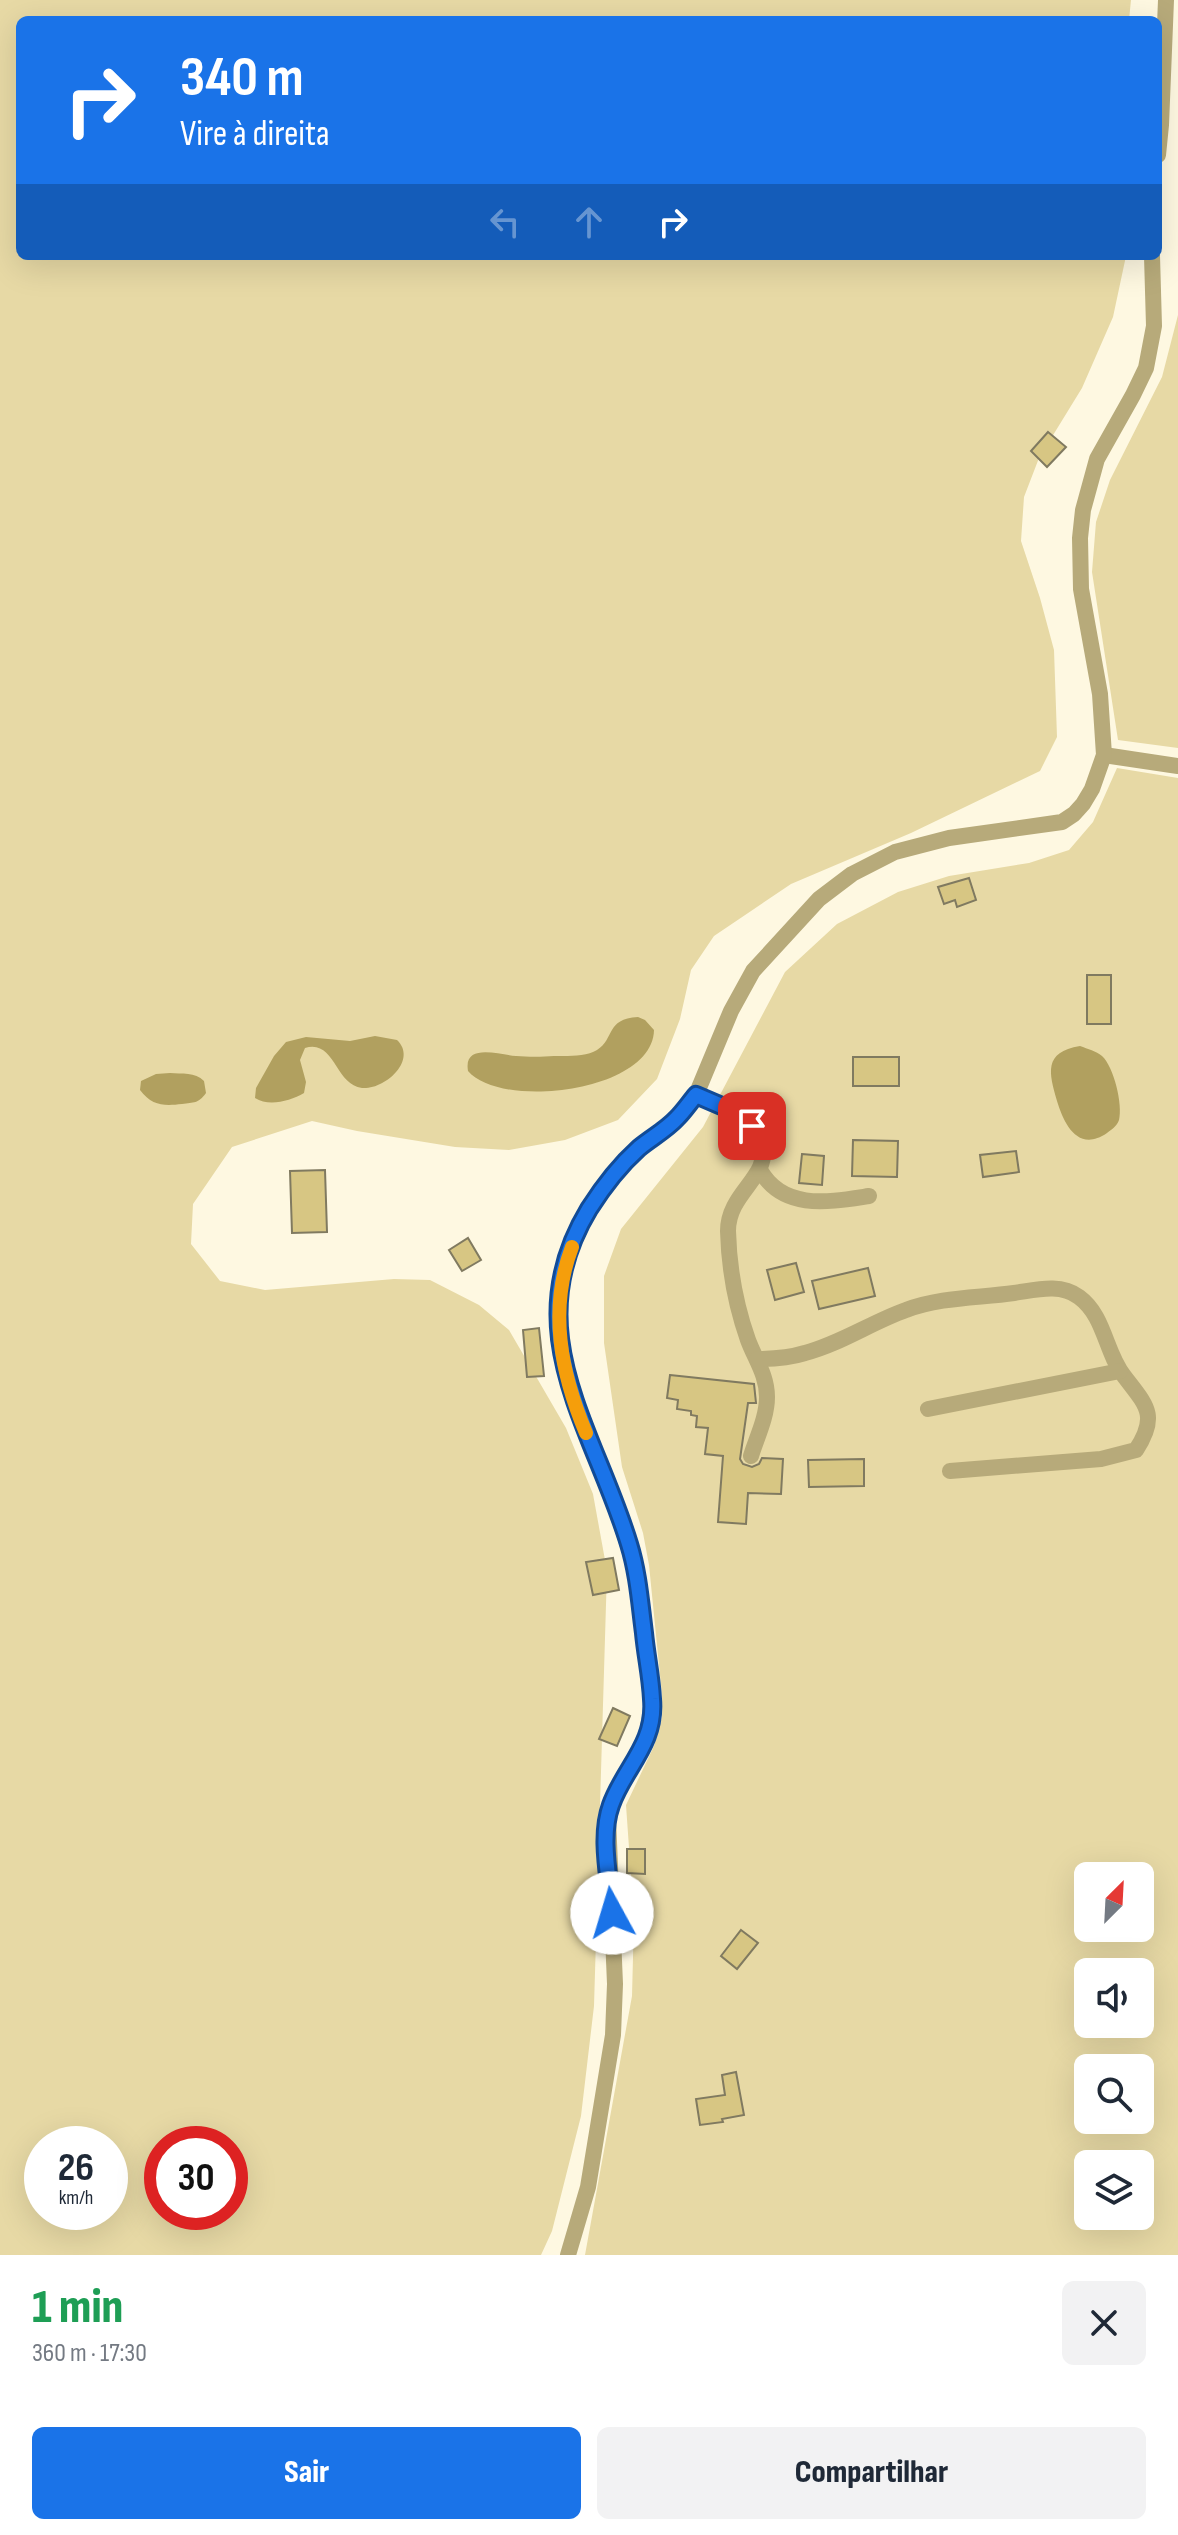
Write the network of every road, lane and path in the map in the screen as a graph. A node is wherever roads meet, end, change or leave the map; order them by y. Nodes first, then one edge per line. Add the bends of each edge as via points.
1 (1166, 0) edge
2 (1162, 100) edge
3 (1152, 260) edge
4 (1104, 755) junction
5 (1178, 766) edge
6 (696, 1095) junction
7 (760, 1170) junction
8 (869, 1196) dead end
9 (757, 1359) junction
10 (1120, 1371) junction
11 (928, 1409) dead end
12 (751, 1456) dead end
13 (950, 1471) dead end
14 (568, 2255) edge

1 - 2 street
3 - 4 street via 1154,326 1146,368 1097,459 1080,538 1081,589 1100,694
4 - 5 street
4 - 6 street via 1083,804 1062,822 949,838 895,852 819,899 753,971
6 - 7 street via 738,1113 752,1126 762,1141
6 - 14 street via 677,1119 613,1174 588,1211 560,1289 558,1337 570,1388 636,1570 653,1703 645,1741 608,1818 613,2035 588,2187
7 - 8 street via 773,1189 793,1198
7 - 9 street via 736,1201 728,1228 735,1290
9 - 10 street via 807,1353 938,1301 1055,1288 1090,1307
9 - 12 street via 767,1400
10 - 11 street
10 - 13 street via 1147,1406 1148,1428 1136,1450 1101,1459

